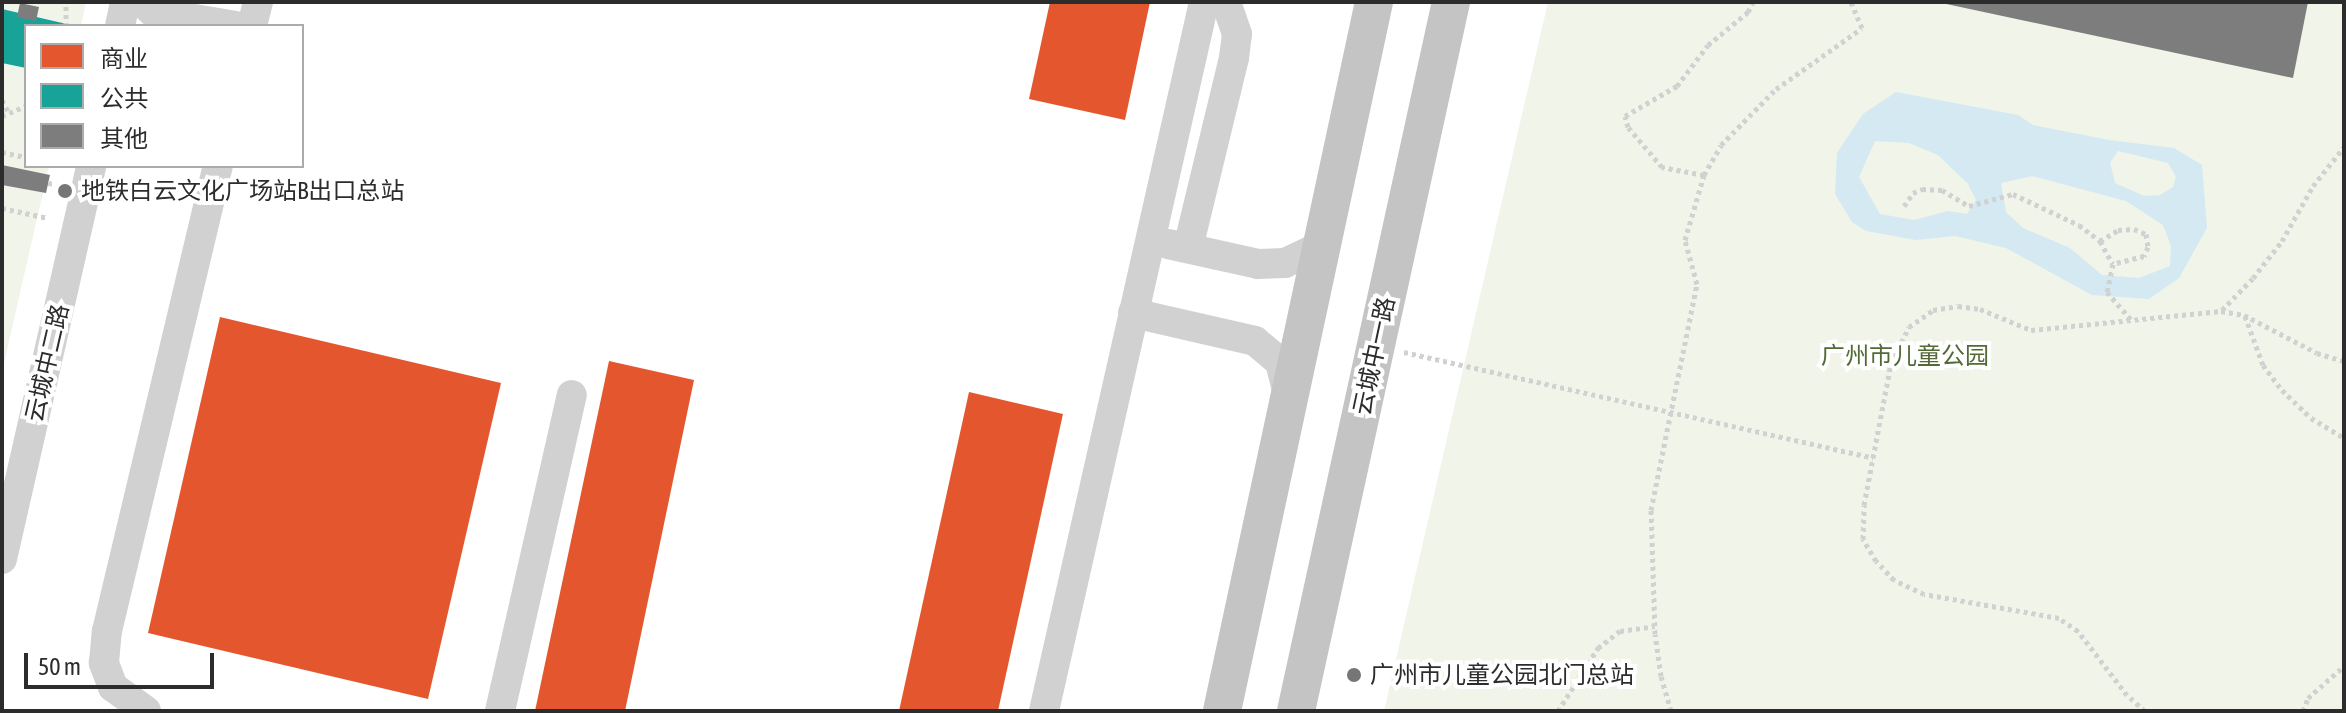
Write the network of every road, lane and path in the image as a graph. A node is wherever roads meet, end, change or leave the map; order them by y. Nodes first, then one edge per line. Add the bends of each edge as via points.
1 (66, 2) edge
2 (125, 2) edge
3 (142, 2) edge
4 (258, 2) edge
5 (1204, 2) edge
6 (1226, 2) edge
7 (1374, 2) edge
8 (1451, 2) edge
9 (1753, 2) edge
10 (1851, 2) edge
11 (196, 10) edge
12 (66, 24) edge
13 (120, 24) edge
14 (231, 24) edge
15 (252, 24) edge
16 (2, 100) edge
17 (24, 107) edge
18 (9, 113) junction
19 (2, 116) edge
20 (2344, 147) edge
21 (2, 152) edge
22 (24, 157) edge
23 (91, 168) edge
24 (218, 168) edge
25 (1704, 175) junction
26 (48, 183) dead end
27 (56, 184) dead end
28 (1904, 206) dead end
29 (2, 208) edge
30 (48, 218) dead end
31 (1149, 240) junction
32 (2100, 241) junction
33 (1323, 245) junction
34 (1188, 248) junction
35 (2113, 264) junction
36 (2221, 311) junction
37 (1133, 313) junction
38 (2244, 315) junction
39 (2132, 322) junction
40 (1375, 346) junction
41 (2344, 361) edge
42 (572, 395) dead end
43 (1290, 403) junction
44 (1673, 415) junction
45 (2344, 438) edge
46 (1873, 458) junction
47 (2, 559) edge
48 (1655, 626) junction
49 (2344, 666) edge
50 (146, 711) edge
51 (500, 711) edge
52 (1044, 711) edge
53 (1222, 711) edge
54 (1296, 711) edge
55 (1558, 711) edge
56 (1671, 711) edge
57 (2145, 711) edge
58 (2303, 711) edge

1 - 12 path
2 - 13 street
3 - 11 street via 153,12
4 - 15 street
5 - 31 street
6 - 34 street via 1237,34 1234,58
7 - 33 main road
8 - 40 main road, 云城中一路
9 - 25 path via 1708,45 1677,86 1625,116 1628,127 1662,167
10 - 25 path via 1862,28 1776,89 1721,145
11 - 14 street
16 - 18 path
17 - 18 path
18 - 19 path
20 - 36 path via 2313,186 2282,241
21 - 22 path
23 - 47 street, 云城中二路
24 - 50 street via 107,631 104,663 113,687
25 - 44 path via 1685,240 1697,284
26 - 27 path
28 - 32 path via 1922,189 1942,190 1969,206 2013,194 2079,225
29 - 30 path
31 - 34 street
31 - 37 street
32 - 35 path
32 - 35 path via 2118,230 2146,234 2144,256
33 - 34 street via 1285,263 1258,264
33 - 43 main road
35 - 39 path via 2107,292
36 - 38 path
36 - 39 path
37 - 43 street via 1255,341 1280,362
37 - 52 street
38 - 41 path via 2317,353
38 - 45 path via 2263,365 2282,390 2311,418
39 - 46 path via 2031,330 1980,309 1933,310 1909,327 1891,364
40 - 44 path
40 - 54 main road, 云城中一路
42 - 51 street
43 - 53 main road
44 - 46 path
44 - 48 path via 1651,510
46 - 57 path via 1863,539 1894,580 1924,594 2059,618 2078,631
48 - 55 path via 1620,631 1598,648
48 - 56 path
49 - 58 path via 2308,698

